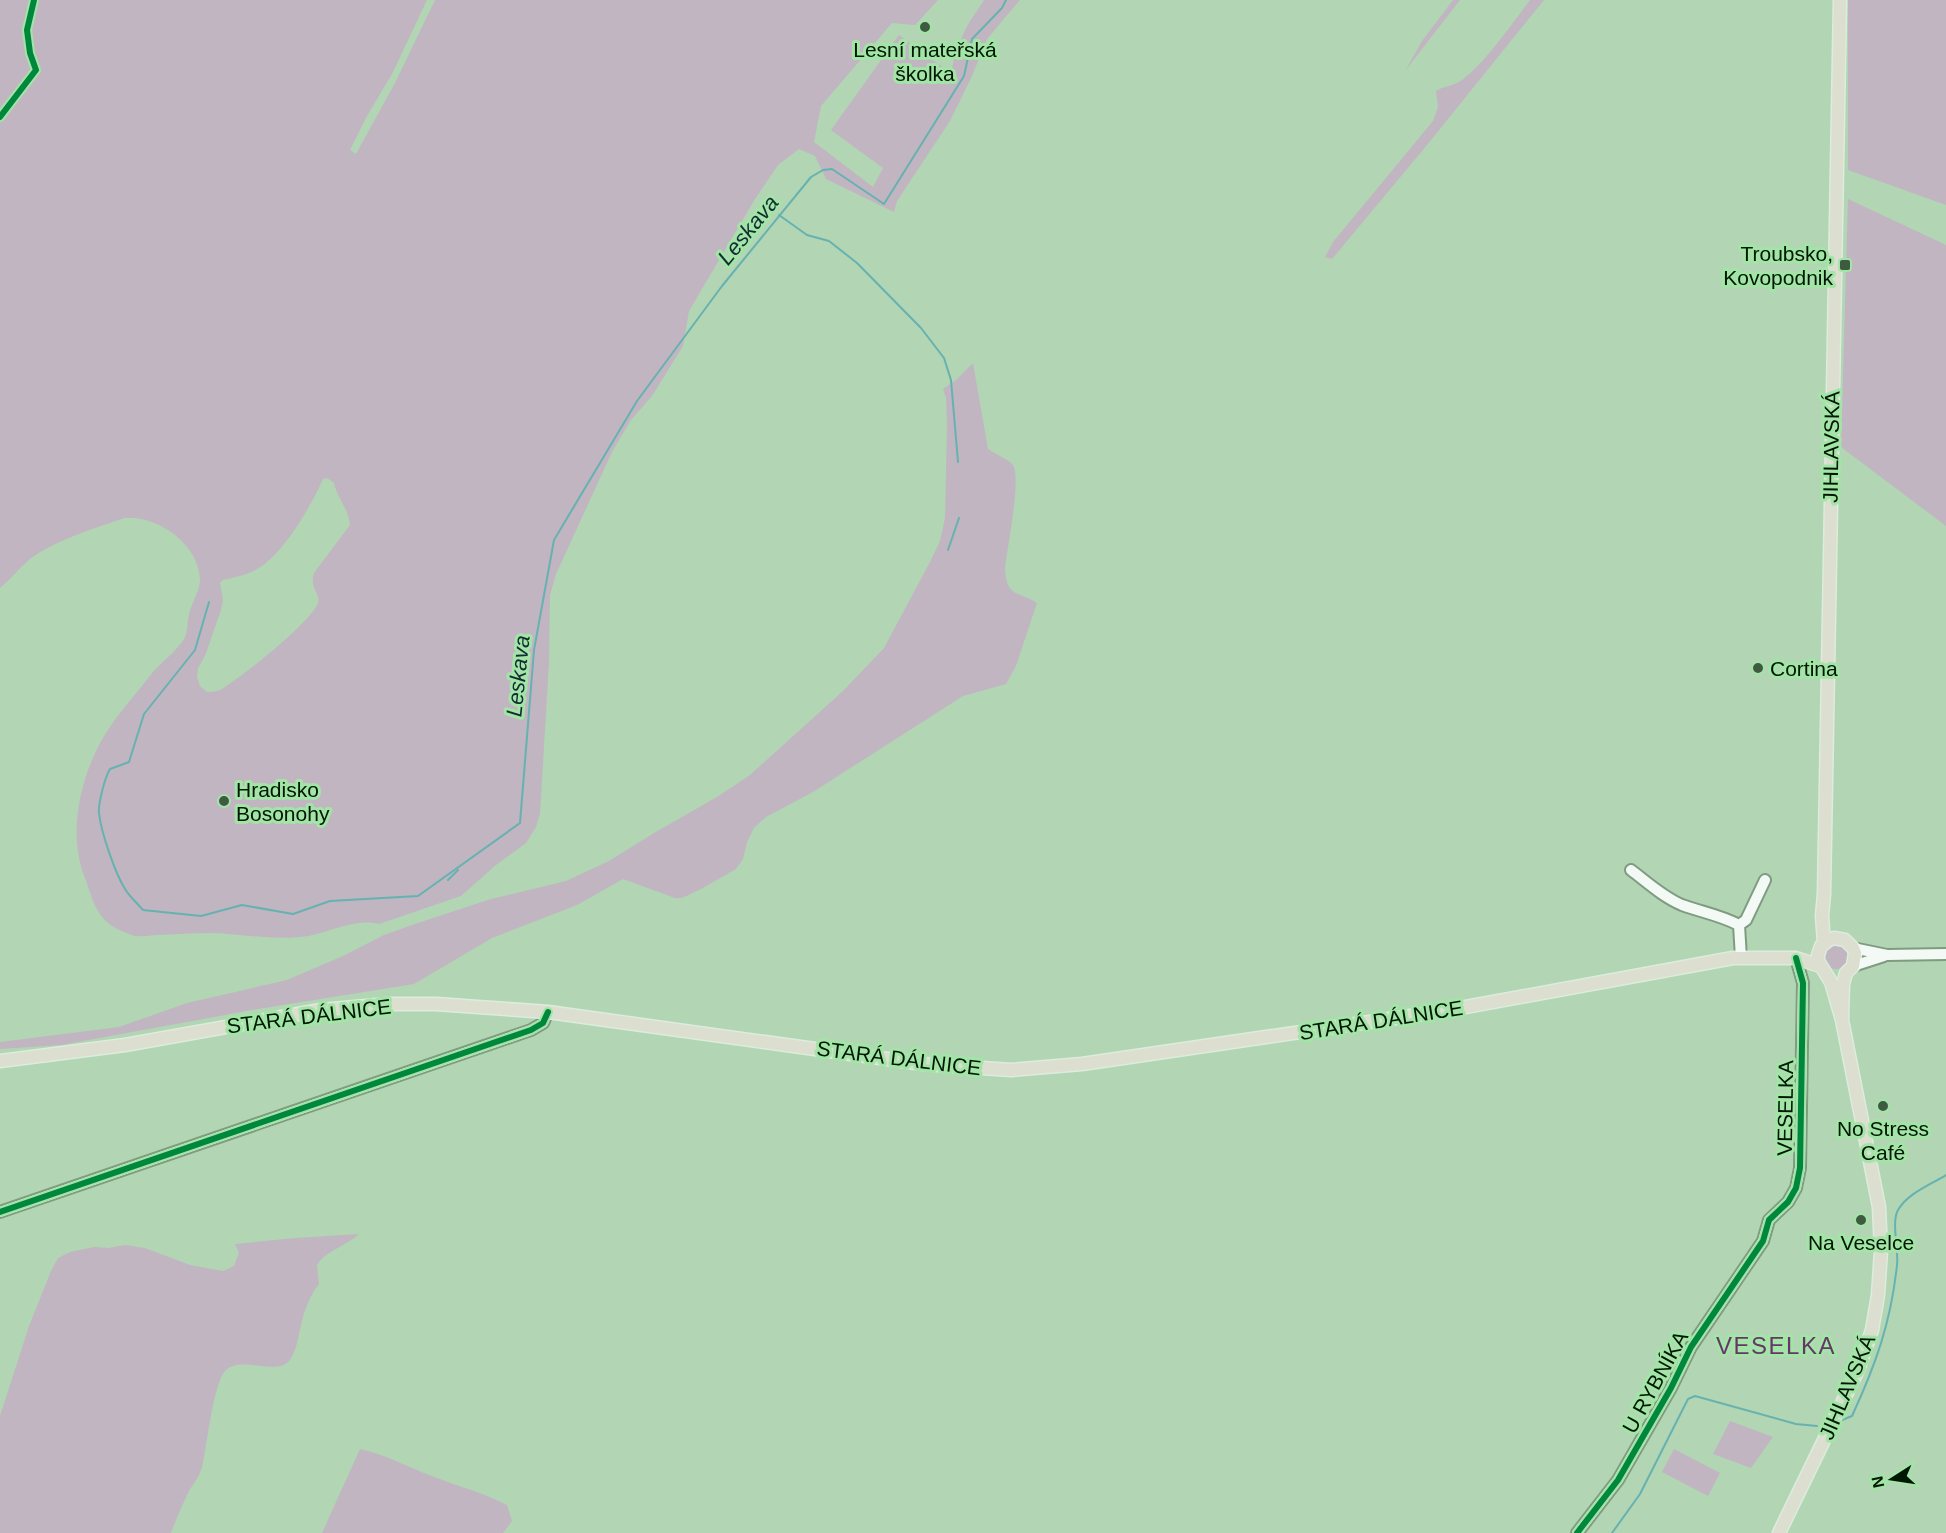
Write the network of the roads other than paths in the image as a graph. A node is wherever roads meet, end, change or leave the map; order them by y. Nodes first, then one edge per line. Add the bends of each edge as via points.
1 (1840, 0) edge
2 (1631, 870) dead end
3 (1766, 880) dead end
4 (1824, 894) junction
5 (1739, 925) junction
6 (1840, 938) junction
7 (1822, 946) junction
8 (1853, 948) junction
9 (1946, 954) edge
10 (1887, 955) junction
11 (1741, 958) junction
12 (1796, 958) junction
13 (1850, 969) junction
14 (1824, 970) junction
15 (548, 1012) junction
16 (1842, 1020) junction
17 (0, 1062) edge
18 (0, 1212) edge
19 (1759, 1246) joint
20 (1577, 1533) edge
21 (1779, 1533) edge

1 - 4 main road, JIHLAVSKÁ
2 - 5 street via 1681,905
3 - 5 street via 1746,920
4 - 6 main road, JIHLAVSKÁ via 1832,925
4 - 7 main road, JIHLAVSKÁ
5 - 11 street
6 - 7 main road
6 - 8 main road, JIHLAVSKÁ
7 - 12 main road, STARÁ DÁLNICE
7 - 14 main road, JIHLAVSKÁ via 1818,961
8 - 10 street
8 - 13 main road, JIHLAVSKÁ
9 - 10 street
10 - 13 street
11 - 12 main road, STARÁ DÁLNICE
11 - 15 main road, STARÁ DÁLNICE via 1444,1011 1082,1064 1011,1070 923,1064
12 - 14 main road, STARÁ DÁLNICE
12 - 19 street, VESELKA via 1803,983 1800,1168 1796,1188 1769,1221
13 - 14 main road via 1837,976
13 - 16 main road, JIHLAVSKÁ via 1842,988
14 - 16 main road, JIHLAVSKÁ
15 - 17 main road, STARÁ DÁLNICE via 436,1004 355,1007
15 - 18 street via 543,1023 531,1030
16 - 21 main road, JIHLAVSKÁ via 1879,1206 1878,1295 1872,1330 1858,1370
19 - 20 street, U RYBNÍKA via 1691,1347 1618,1480

